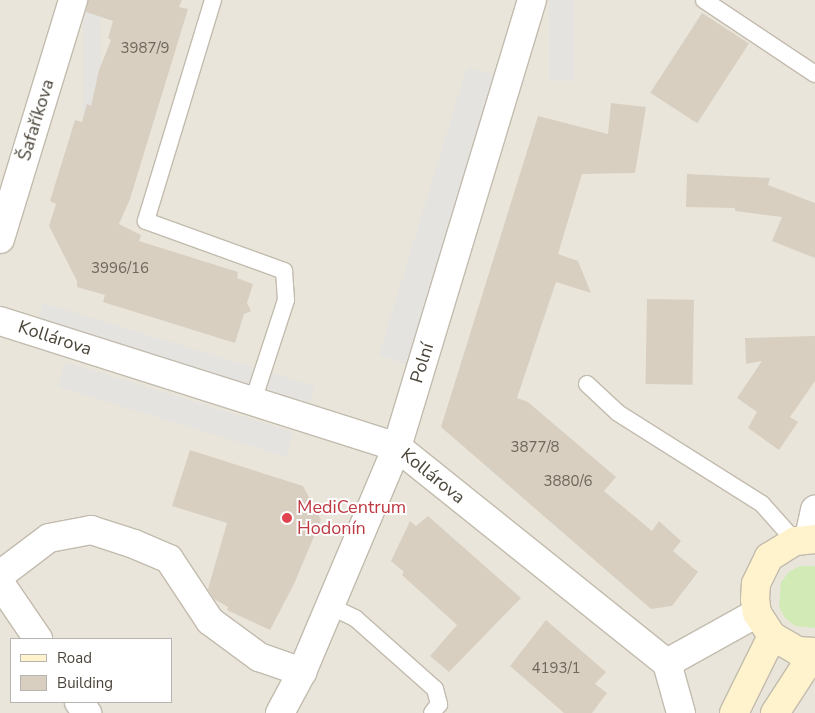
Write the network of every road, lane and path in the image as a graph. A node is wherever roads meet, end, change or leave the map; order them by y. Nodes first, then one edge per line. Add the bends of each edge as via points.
1 (73, 0) edge
2 (213, 0) edge
3 (532, 0) edge
4 (704, 0) edge
5 (815, 74) edge
6 (0, 239) edge
7 (0, 321) edge
8 (587, 384) dead end
9 (253, 401) junction
10 (397, 447) junction
11 (815, 510) edge
12 (806, 539) edge
13 (0, 575) edge
14 (0, 583) edge
15 (330, 606) junction
16 (757, 613) junction
17 (772, 636) junction
18 (37, 638) edge
19 (814, 652) edge
20 (667, 663) junction
21 (302, 672) junction
22 (280, 713) edge
23 (432, 713) edge
24 (681, 713) edge
25 (734, 713) edge
26 (775, 713) edge

1 - 6 street, Šafaříkova
2 - 9 lane via 146,220 284,271 286,300
3 - 10 street, Polní
4 - 5 lane
7 - 9 street, Kollárova
8 - 12 lane via 618,413 762,504
9 - 10 street, Kollárova
10 - 15 street, Polní
10 - 20 street, Kollárova
11 - 12 street
12 - 16 main road via 769,557 756,584
13 - 21 street via 49,538 91,530 169,559 210,621 259,657
14 - 18 street
15 - 21 street, Polní
15 - 23 lane via 354,618 435,689 439,704
16 - 17 main road
16 - 20 street
17 - 19 main road via 798,651
17 - 25 main road
19 - 26 main road
20 - 24 street
21 - 22 street, Polní

